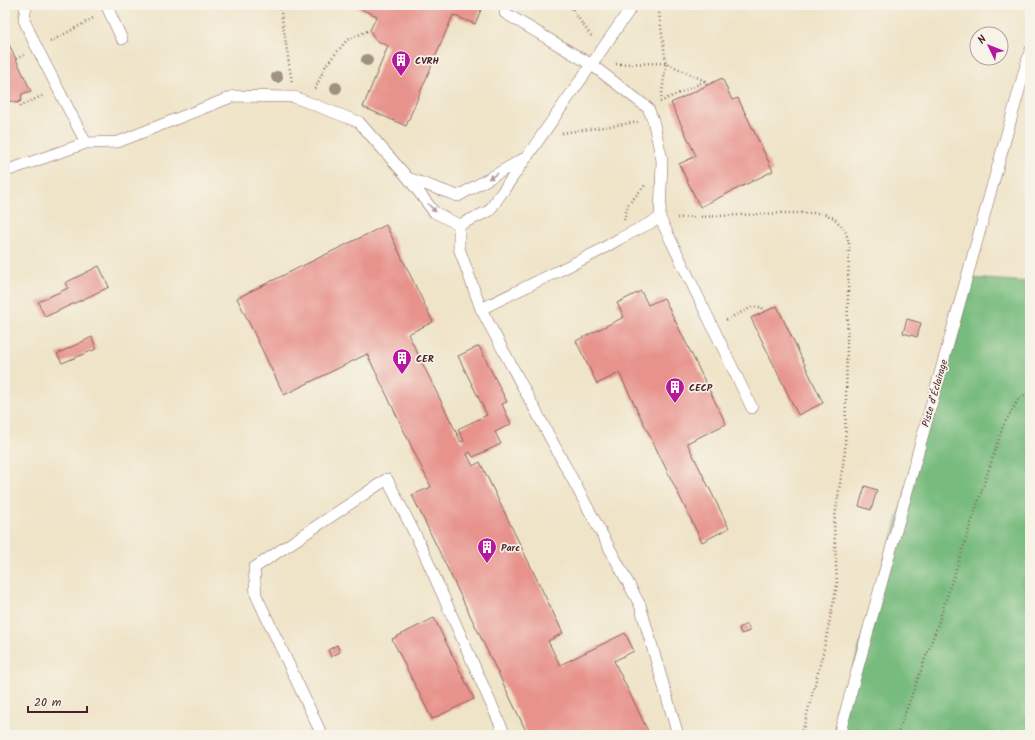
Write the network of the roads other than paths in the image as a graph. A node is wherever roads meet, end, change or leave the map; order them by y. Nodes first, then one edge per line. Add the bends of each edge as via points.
1 (26, 5) edge
2 (633, 5) edge
3 (107, 7) edge
4 (504, 13) dead end
5 (122, 39) dead end
6 (1030, 52) edge
7 (592, 65) junction
8 (86, 143) junction
9 (527, 157) junction
10 (9, 170) dead end
11 (408, 178) junction
12 (660, 218) junction
13 (459, 225) junction
14 (481, 309) junction
15 (752, 408) dead end
16 (322, 735) edge
17 (505, 735) edge
18 (678, 735) edge
19 (839, 735) edge

1 - 8 lane via 24,20
2 - 7 lane
3 - 5 lane
4 - 7 lane
6 - 19 lane, Piste d’Éclairage
7 - 9 lane
7 - 12 lane via 648,108 662,160
8 - 10 lane
8 - 11 lane via 118,142 234,96 294,97 359,122
9 -> 11 lane via 458,196
9 - 13 lane via 489,211
11 -> 13 lane via 434,212
12 - 14 lane
12 - 15 lane
13 - 14 lane via 459,248
14 - 18 lane via 640,605
16 - 17 lane via 256,595 254,568 387,479 420,544

